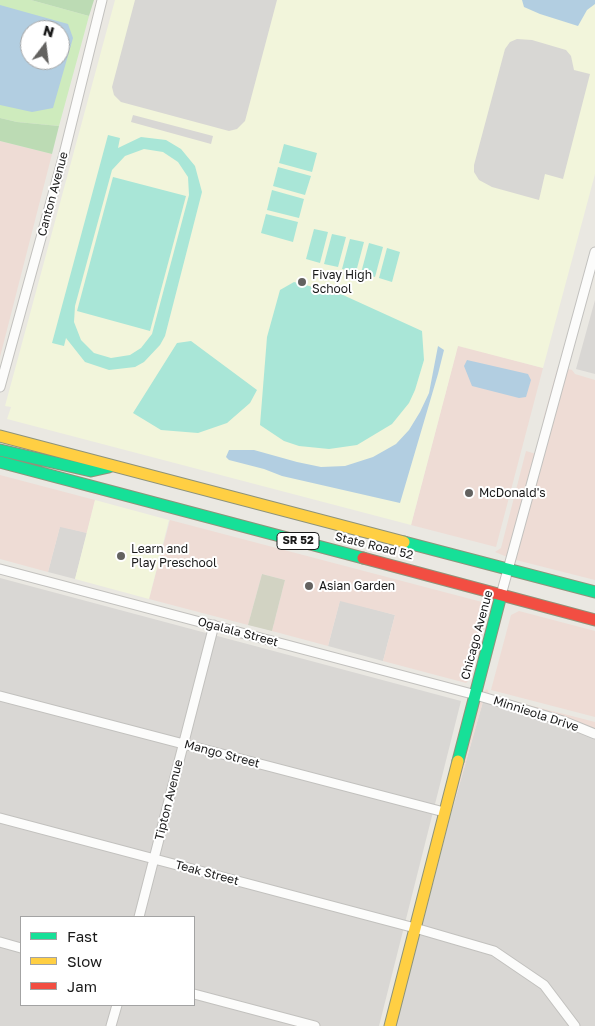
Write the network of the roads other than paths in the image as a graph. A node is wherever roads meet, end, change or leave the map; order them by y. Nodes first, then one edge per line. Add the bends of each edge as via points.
1 (102, 0) edge
2 (595, 252) edge
3 (0, 387) edge
4 (0, 436) edge
5 (0, 450) edge
6 (0, 462) edge
7 (112, 466) junction
8 (0, 569) edge
9 (508, 569) junction
10 (595, 592) edge
11 (501, 595) junction
12 (595, 620) edge
13 (214, 625) junction
14 (476, 695) junction
15 (0, 696) edge
16 (595, 734) edge
17 (184, 744) junction
18 (444, 812) junction
19 (0, 818) edge
20 (154, 859) junction
21 (139, 916) edge
22 (415, 928) junction
23 (0, 942) edge
24 (20, 948) edge
25 (195, 994) edge
26 (117, 1006) edge
27 (111, 1026) edge
28 (315, 1026) edge
29 (390, 1026) edge
30 (575, 1026) edge

1 - 3 street, Canton Avenue via 64,154
2 - 9 street, Chicago Avenue
4 - 7 main road, State Road 52 / SR 52
5 - 7 main road via 91,471
6 - 11 main road, State Road 52 / SR 52
7 - 9 main road, State Road 52 / SR 52
8 - 13 street, Ogalala Street
9 - 10 main road, State Road 52 / SR 52
9 - 11 street, Chicago Avenue
11 - 12 main road, State Road 52 / SR 52
11 - 14 main road, Chicago Avenue
13 - 14 street, Ogalala Street
13 - 17 street, Tipton Avenue
14 - 16 street, Minnieola Drive
14 - 18 main road, Chicago Avenue
15 - 17 street, Mango Street
17 - 18 street, Mango Street
17 - 20 street, Tipton Avenue
18 - 22 main road, Chicago Avenue
19 - 20 street, Teak Street
20 - 21 street, Tipton Avenue
20 - 22 street, Teak Street
22 - 29 main road, Chicago Avenue
22 - 30 street, Teak Street via 494,951 544,985
23 - 24 street
25 - 28 street
26 - 27 street

